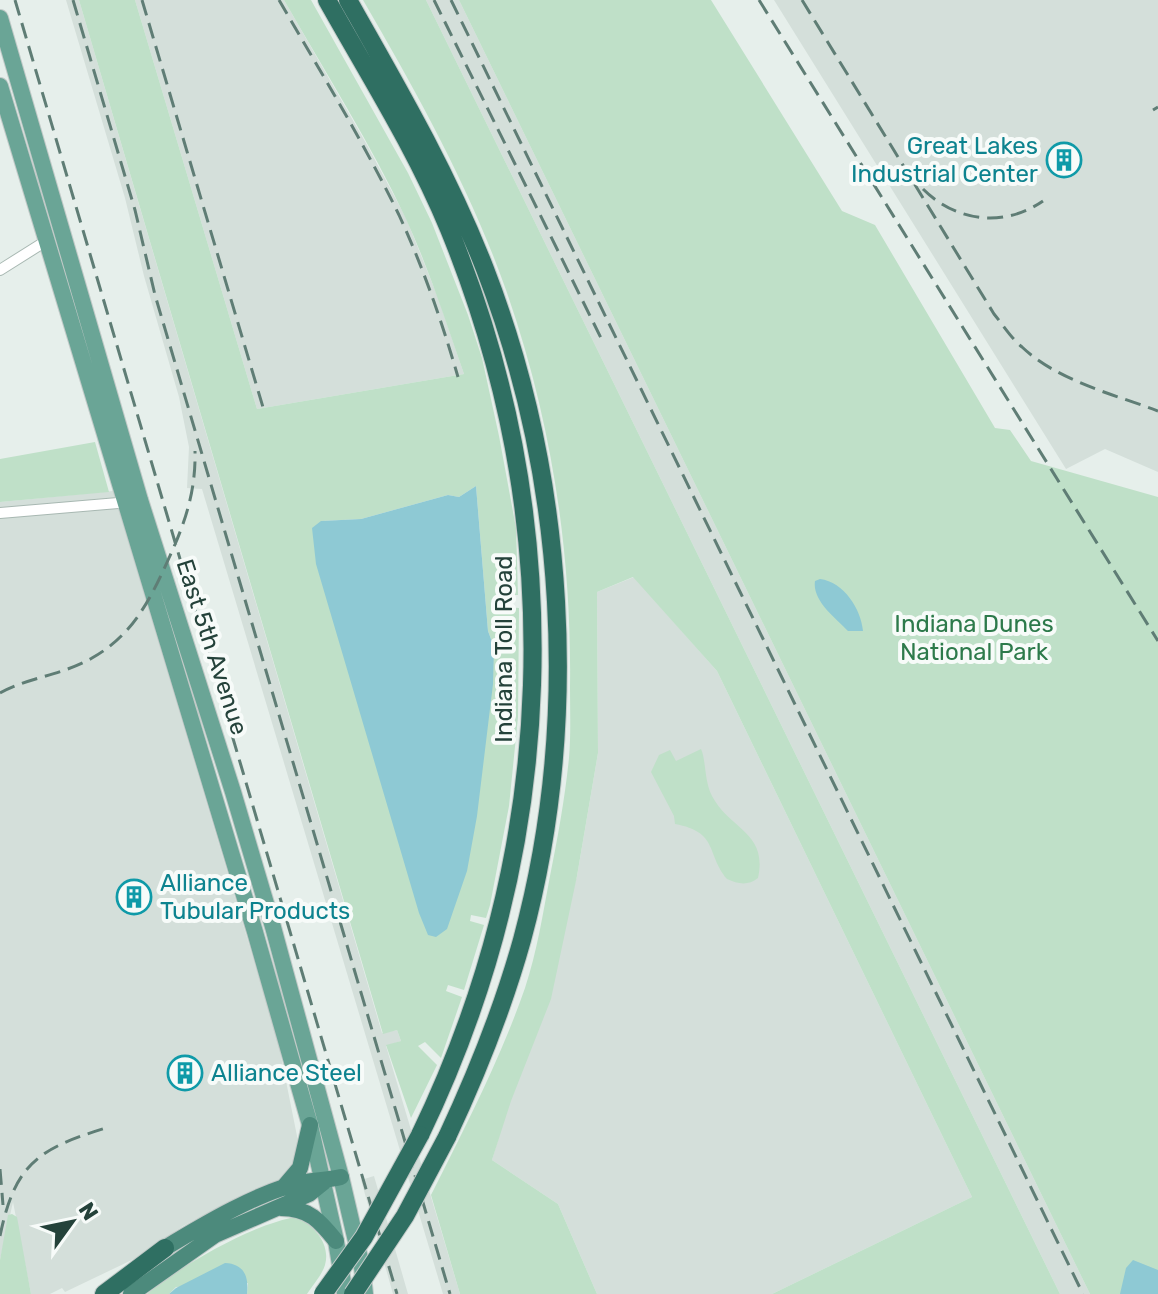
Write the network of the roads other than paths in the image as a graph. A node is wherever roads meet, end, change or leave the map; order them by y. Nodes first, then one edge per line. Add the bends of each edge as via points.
1 (327, 0) edge
2 (348, 0) edge
3 (0, 18) edge
4 (0, 86) edge
5 (5, 112) edge
6 (46, 241) junction
7 (0, 270) edge
8 (132, 502) junction
9 (0, 513) edge
10 (310, 1125) junction
11 (341, 1177) junction
12 (324, 1182) junction
13 (281, 1190) junction
14 (276, 1207) junction
15 (336, 1241) junction
16 (165, 1248) joint
17 (108, 1293) edge
18 (131, 1294) edge
19 (323, 1294) edge
20 (345, 1294) edge
21 (353, 1294) edge
22 (365, 1294) edge

1 - 19 highway, Indiana Toll Road, bridge via 420,166 468,278 502,387 528,550 532,720 509,885 474,1007 420,1135 364,1237
2 - 21 highway, Indiana Toll Road, bridge via 436,157 485,271 520,379 549,528 556,718 544,833 510,979 447,1137 405,1216
3 - 8 main road, East 5th Avenue
4 - 5 main road, East 5th Avenue
5 - 6 main road, East 5th Avenue
6 - 7 street
6 - 8 main road, East 5th Avenue
8 - 9 street
8 - 10 main road, East 5th Avenue
8 - 11 main road, East 5th Avenue via 233,792
10 - 12 main road, East 5th Avenue
10 - 13 highway via 300,1168
11 - 12 highway
11 - 22 main road, East 5th Avenue
12 - 13 highway
12 - 14 highway
12 - 15 main road, East 5th Avenue
13 - 16 highway
14 - 15 highway via 318,1218
14 - 18 highway via 197,1246
15 - 20 main road, East 5th Avenue
16 - 17 highway

